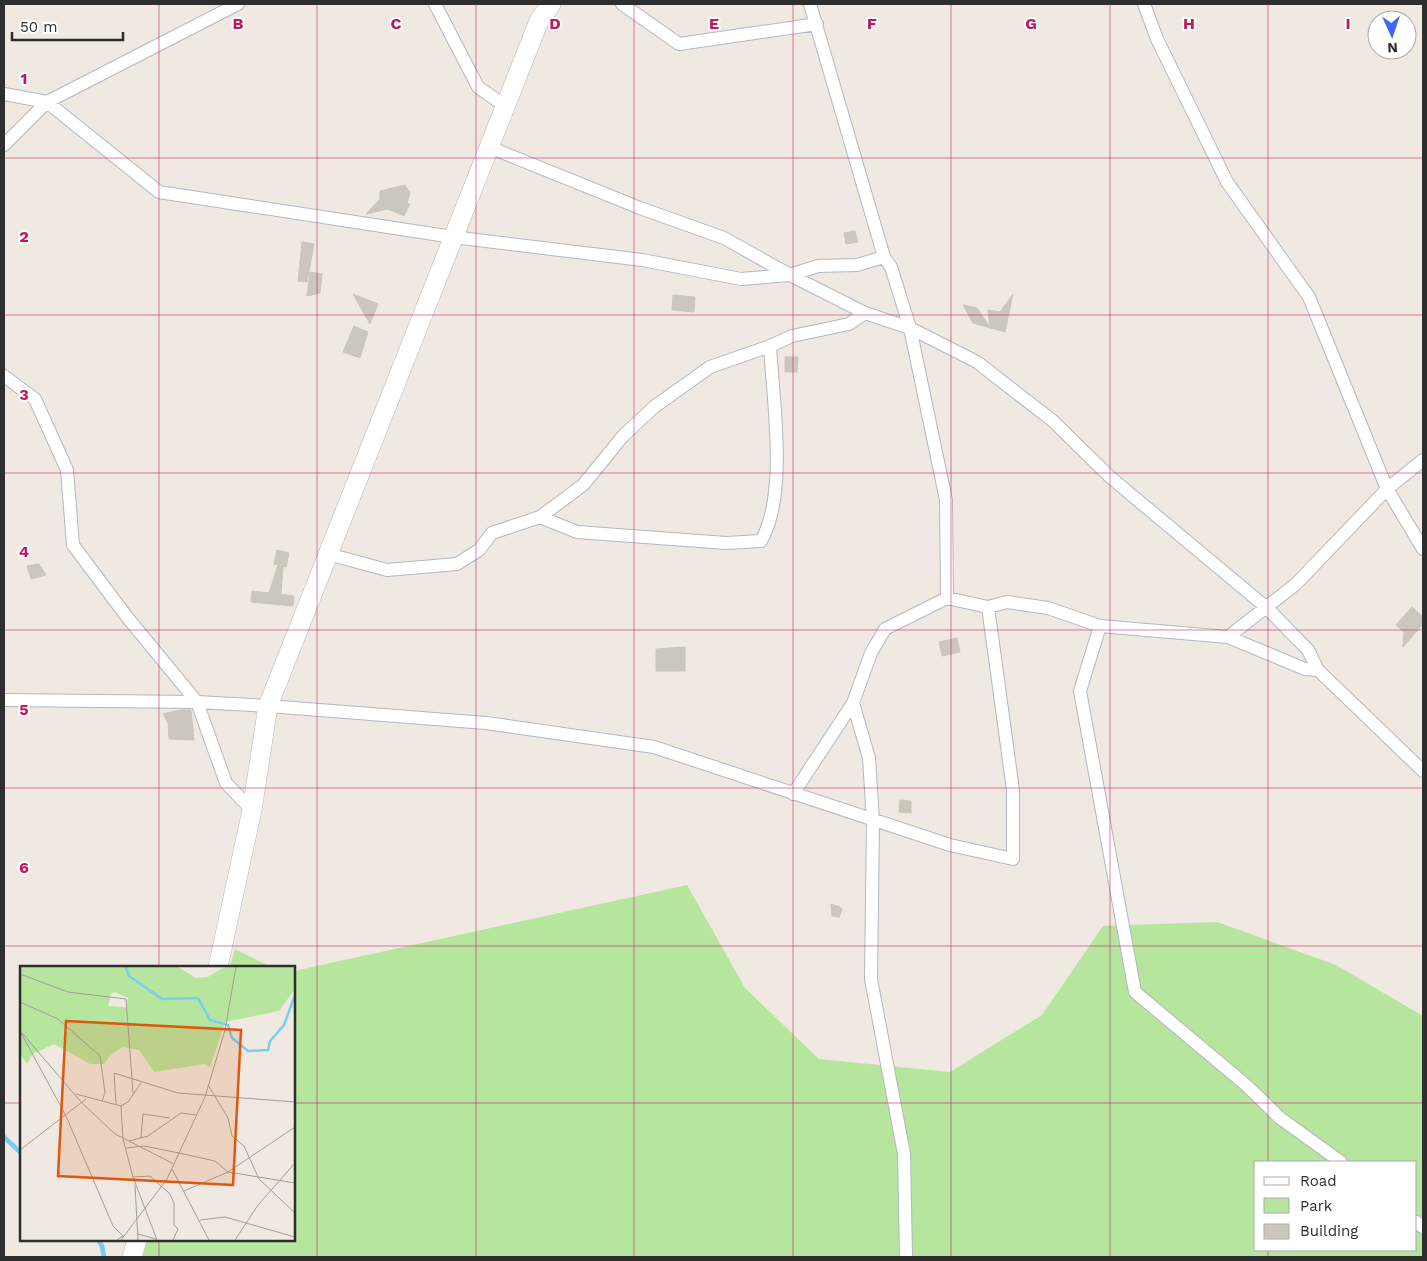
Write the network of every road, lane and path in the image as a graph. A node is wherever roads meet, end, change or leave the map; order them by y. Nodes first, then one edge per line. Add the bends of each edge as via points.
1 (238, 4) edge
2 (434, 4) edge
3 (551, 4) edge
4 (622, 4) edge
5 (810, 4) edge
6 (1144, 4) edge
7 (817, 24) junction
8 (4, 94) edge
9 (48, 102) junction
10 (505, 106) junction
11 (4, 145) edge
12 (489, 147) junction
13 (453, 237) junction
14 (884, 257) junction
15 (790, 275) junction
16 (865, 312) junction
17 (910, 328) junction
18 (770, 346) junction
19 (4, 376) edge
20 (1423, 460) edge
21 (1387, 488) junction
22 (540, 517) junction
23 (1423, 549) edge
24 (328, 554) junction
25 (947, 598) junction
26 (988, 607) junction
27 (1267, 608) junction
28 (1100, 626) junction
29 (1228, 637) junction
30 (1318, 670) junction
31 (4, 700) edge
32 (198, 702) junction
33 (853, 703) junction
34 (268, 706) junction
35 (1423, 771) edge
36 (793, 794) junction
37 (252, 810) junction
38 (873, 821) junction
39 (218, 966) edge
40 (1340, 1161) edge
41 (137, 1241) edge
42 (132, 1257) edge
43 (906, 1257) edge

1 - 9 street
2 - 10 street via 478,87
3 - 10 main road via 539,21
4 - 7 street via 679,44
5 - 7 street
6 - 21 street via 1157,39 1227,182 1309,297
7 - 14 street
8 - 9 street
9 - 11 street
9 - 13 street via 159,192
10 - 12 main road
12 - 13 main road
12 - 15 street via 724,238
13 - 15 street via 642,260 741,279
13 - 24 main road
14 - 15 street via 857,265 818,266
14 - 17 street via 891,267
15 - 16 street
16 - 17 street
16 - 18 street via 849,324 792,336
17 - 25 street via 946,500
17 - 27 street via 977,362 1045,416 1110,477
18 - 22 street via 710,367 654,408 623,436 583,485
18 - 22 street via 778,484 767,531 761,541 726,543 577,532
19 - 32 street via 35,399 68,470 73,545 127,618
20 - 21 street
21 - 23 street
21 - 27 street via 1296,584
22 - 24 street via 492,534 479,550 457,564 387,570
24 - 34 main road
25 - 26 street
25 - 33 street via 885,629 871,653
26 - 28 street via 1008,602 1048,608
26 - 38 street via 1014,790 1013,859 950,846
27 - 29 street
27 - 30 street via 1308,650
28 - 29 street
28 - 40 street via 1080,692 1135,992 1246,1084 1280,1118
29 - 30 street via 1305,669
30 - 35 street
31 - 32 street
32 - 34 street
32 - 37 street via 226,783
33 - 36 street
33 - 38 street via 868,758
34 - 36 street via 486,723 654,747
34 - 37 main road
36 - 38 street
37 - 39 main road
38 - 43 street via 871,979 904,1154
41 - 42 main road

